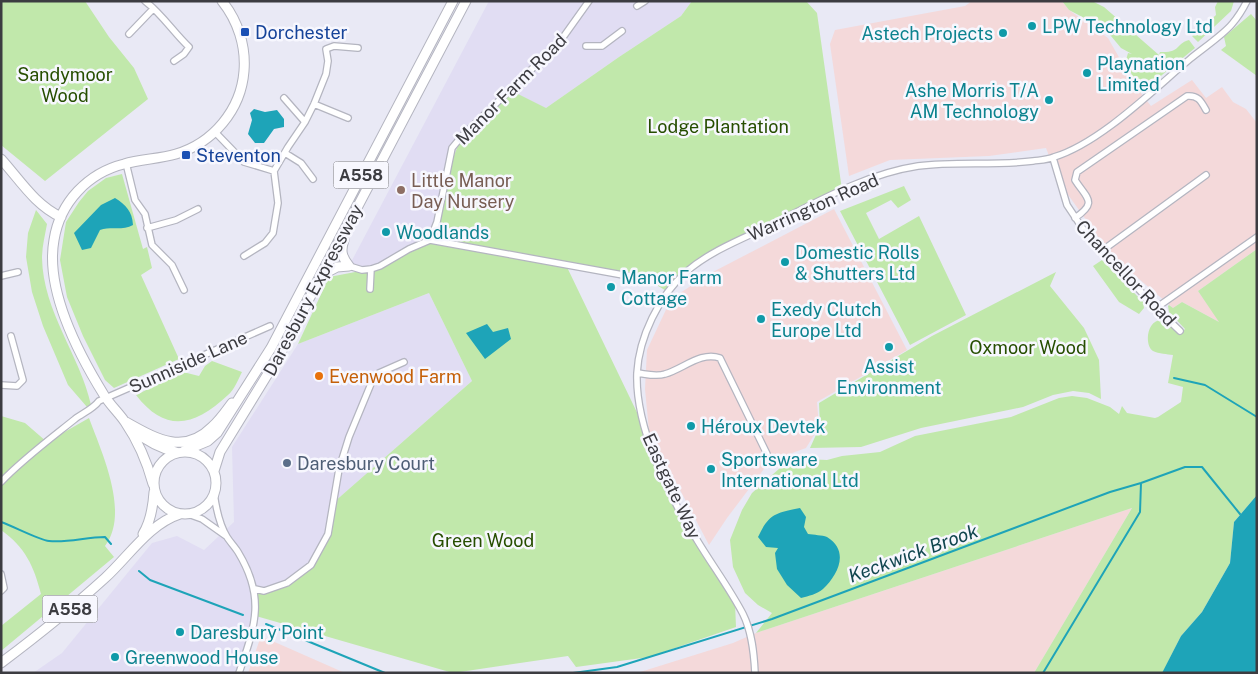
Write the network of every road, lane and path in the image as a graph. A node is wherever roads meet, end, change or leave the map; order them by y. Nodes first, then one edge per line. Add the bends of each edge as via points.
1 (145, 1) edge
2 (222, 1) edge
3 (453, 1) edge
4 (466, 1) edge
5 (589, 1) edge
6 (645, 1) edge
7 (1247, 1) edge
8 (637, 6) dead end
9 (153, 9) junction
10 (622, 31) dead end
11 (129, 34) dead end
12 (586, 46) dead end
13 (358, 48) dead end
14 (174, 61) dead end
15 (284, 98) dead end
16 (314, 104) junction
17 (1206, 110) dead end
18 (348, 118) dead end
19 (305, 122) junction
20 (215, 132) junction
21 (285, 153) junction
22 (1053, 158) junction
23 (1, 159) edge
24 (126, 163) junction
25 (274, 171) junction
26 (1206, 175) dead end
27 (313, 179) dead end
28 (363, 196) junction
29 (198, 210) dead end
30 (61, 217) junction
31 (1075, 218) junction
32 (148, 228) junction
33 (1257, 237) edge
34 (430, 240) junction
35 (1103, 250) junction
36 (244, 256) dead end
37 (349, 266) junction
38 (370, 269) junction
39 (18, 272) dead end
40 (1, 276) edge
41 (321, 276) junction
42 (650, 281) dead end
43 (370, 289) dead end
44 (184, 290) dead end
45 (668, 292) joint
46 (1156, 308) junction
47 (270, 326) dead end
48 (1180, 331) dead end
49 (11, 336) dead end
50 (404, 362) dead end
51 (637, 373) junction
52 (255, 375) junction
53 (1, 385) edge
54 (106, 397) junction
55 (125, 422) junction
56 (180, 451) junction
57 (767, 454) dead end
58 (214, 471) junction
59 (1, 482) edge
60 (154, 488) junction
61 (214, 493) junction
62 (184, 514) junction
63 (226, 536) junction
64 (134, 549) junction
65 (1, 574) edge
66 (254, 589) junction
67 (1, 591) edge
68 (1, 663) edge
69 (239, 673) edge
70 (755, 673) edge

1 - 9 street
2 - 20 main road via 236,22 244,65 240,95
3 - 52 main road, Daresbury Expressway / A558
4 - 28 main road, Daresbury Expressway / A558
5 - 34 street, Manor Farm Road via 559,43 452,148 437,222
6 - 8 street
7 - 22 street, Warrington Road via 1230,26 1123,115 1093,138
9 - 11 street
9 - 14 street via 190,47
10 - 12 street via 602,46
13 - 16 street via 334,46 326,49 326,74
15 - 19 street
16 - 18 street
16 - 19 street
17 - 31 street via 1199,98 1187,96 1077,172 1075,180 1088,202 1086,210
19 - 21 street
20 - 24 main road via 192,148 176,154
20 - 25 street via 244,162
21 - 25 street
21 - 27 street via 302,163
22 - 31 street, Chancellor Road via 1067,205
22 - 45 street, Warrington Road via 1018,163 920,166 868,180 713,253 685,273
23 - 30 main road via 41,204
24 - 30 main road via 96,175 69,201
24 - 32 street via 135,200
25 - 36 street via 278,203 273,232 265,243
26 - 35 street
28 - 37 main road via 341,250
28 - 41 main road, Daresbury Expressway / A558
29 - 32 street
30 - 54 main road via 52,257 57,292 80,352
31 - 35 street, Chancellor Road
32 - 44 street via 152,245 172,266
33 - 46 street
34 - 38 street
34 - 42 street
35 - 46 street, Chancellor Road
37 - 38 street
37 - 41 main road via 337,267
38 - 43 street
39 - 40 street
41 - 58 main road, Daresbury Expressway / A558 via 280,354 220,452
45 - 51 street, Eastgate Way via 646,332
46 - 48 street, Chancellor Road
47 - 54 street, Sunniside Lane
49 - 53 street via 23,380 17,386
50 - 66 street via 373,379 339,469 328,534 311,565 287,583 264,591
51 - 57 street via 664,375 700,358 713,355 720,358
51 - 70 street, Eastgate Way via 638,403 662,474 694,537 744,616 754,650
52 - 55 main road via 213,427 189,442 166,441
52 - 56 main road, Daresbury Expressway / A558 via 217,433 208,441
54 - 55 main road
54 - 59 street, Sunniside Lane via 16,466
55 - 56 main road via 160,448
55 - 60 main road via 140,448
56 - 58 main road via 202,456
56 - 60 main road, A558 via 167,456 159,464 154,473
58 - 61 main road, A558
60 - 62 main road via 164,506
60 - 64 main road, A558 via 154,507 148,526
61 - 62 main road, A558 via 204,508
61 - 63 street
62 - 63 street via 202,519
62 - 64 main road, A558 via 167,518
63 - 66 street via 238,553
64 - 68 main road, A558 via 52,624
65 - 67 street via 4,588
66 - 69 street via 256,616

